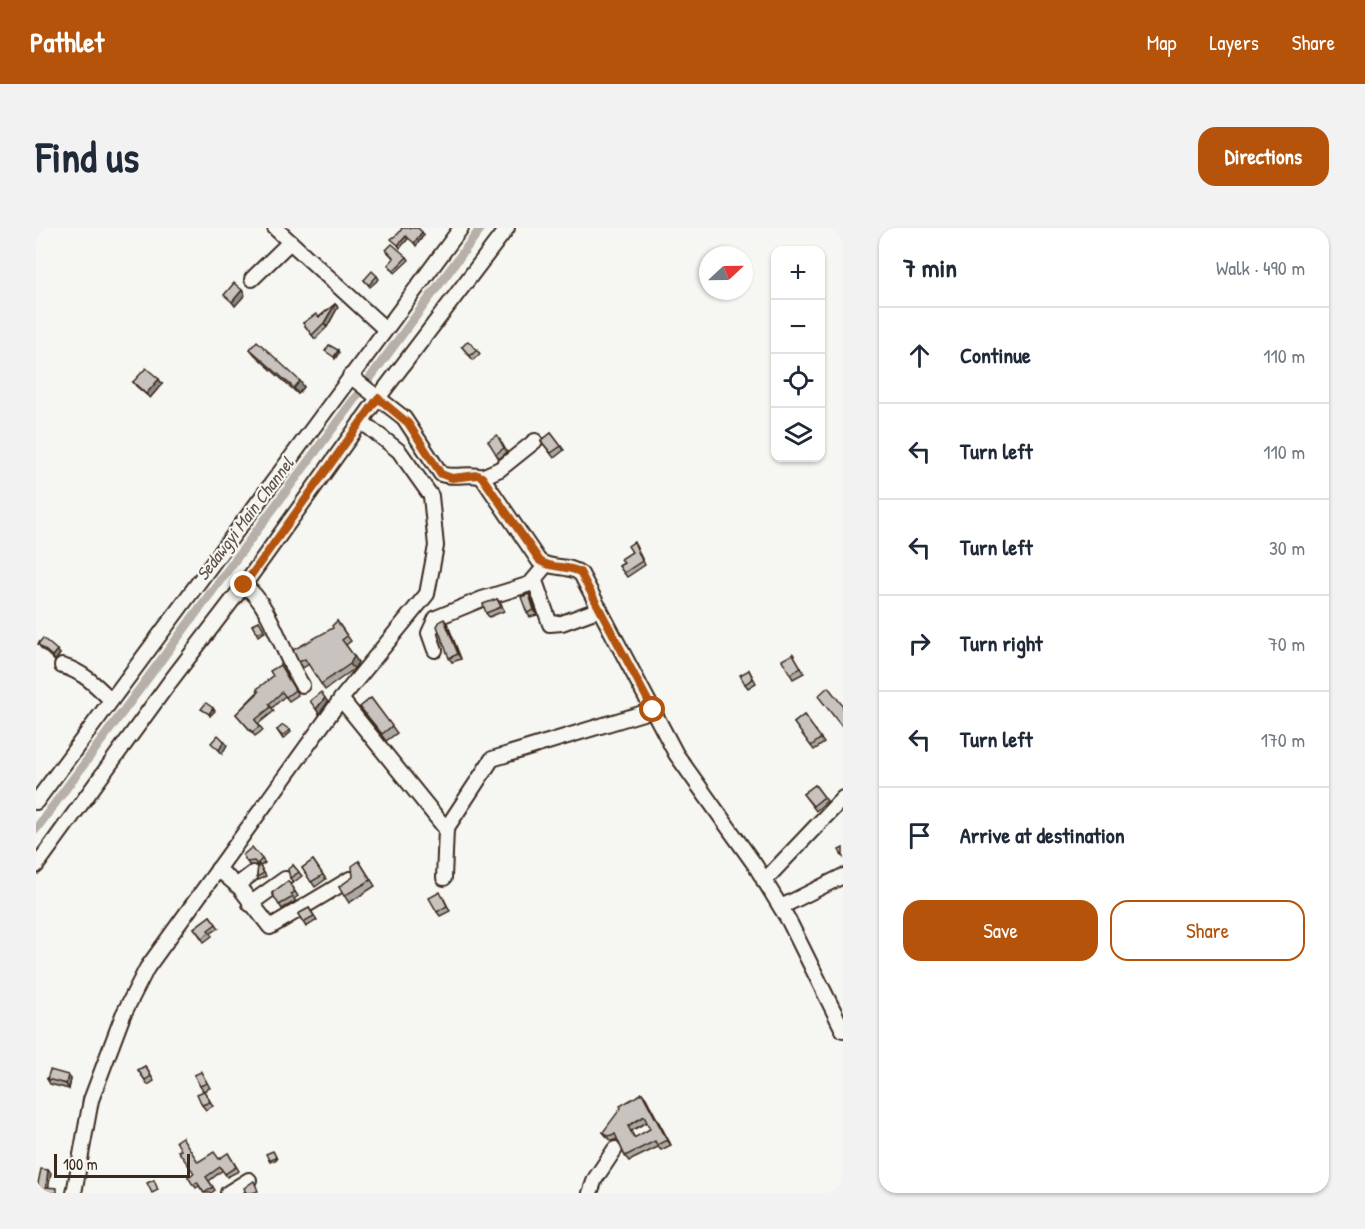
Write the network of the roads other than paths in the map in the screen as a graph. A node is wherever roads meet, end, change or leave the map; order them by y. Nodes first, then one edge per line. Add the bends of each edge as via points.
1 (275, 228) edge
2 (461, 228) edge
3 (507, 228) edge
4 (290, 242) junction
5 (252, 279) dead end
6 (386, 329) junction
7 (352, 377) junction
8 (376, 396) junction
9 (361, 421) junction
10 (535, 441) dead end
11 (482, 477) junction
12 (546, 565) junction
13 (535, 581) junction
14 (244, 585) junction
15 (600, 609) junction
16 (435, 650) dead end
17 (62, 666) dead end
18 (302, 685) dead end
19 (111, 699) junction
20 (341, 699) junction
21 (653, 710) junction
22 (843, 798) edge
23 (36, 802) edge
24 (446, 829) junction
25 (36, 866) edge
26 (218, 869) junction
27 (253, 873) dead end
28 (843, 876) edge
29 (444, 878) dead end
30 (285, 879) dead end
31 (350, 879) edge
32 (764, 881) junction
33 (237, 885) junction
34 (250, 904) junction
35 (781, 907) junction
36 (843, 1030) edge
37 (615, 1149) dead end
38 (249, 1180) dead end
39 (74, 1193) edge
40 (228, 1193) edge
41 (590, 1193) edge

1 - 4 street
2 - 6 street
3 - 8 street
4 - 5 street
4 - 6 street
6 - 7 street
7 - 8 street
7 - 19 street
8 - 9 street
8 - 11 street via 408,423 441,474 452,478
9 - 14 street
9 - 20 street via 399,451 422,480 430,496 436,546 427,594
10 - 11 street via 500,469
11 - 12 street via 535,556
12 - 13 street
12 - 15 street via 580,572
13 - 15 street via 550,624
13 - 16 street via 436,618 429,633
14 - 18 street via 262,603
14 - 25 street
15 - 21 street
17 - 19 street via 86,677
19 - 23 street
20 - 24 street
20 - 26 street
21 - 24 street via 492,759
21 - 32 street via 687,771
22 - 32 street
24 - 29 street
26 - 33 street
26 - 39 street via 147,968 123,1015 91,1100
27 - 33 street
28 - 35 street
30 - 34 street
31 - 34 street via 270,927
32 - 35 street
33 - 34 street
35 - 36 street
37 - 41 street
38 - 40 street

